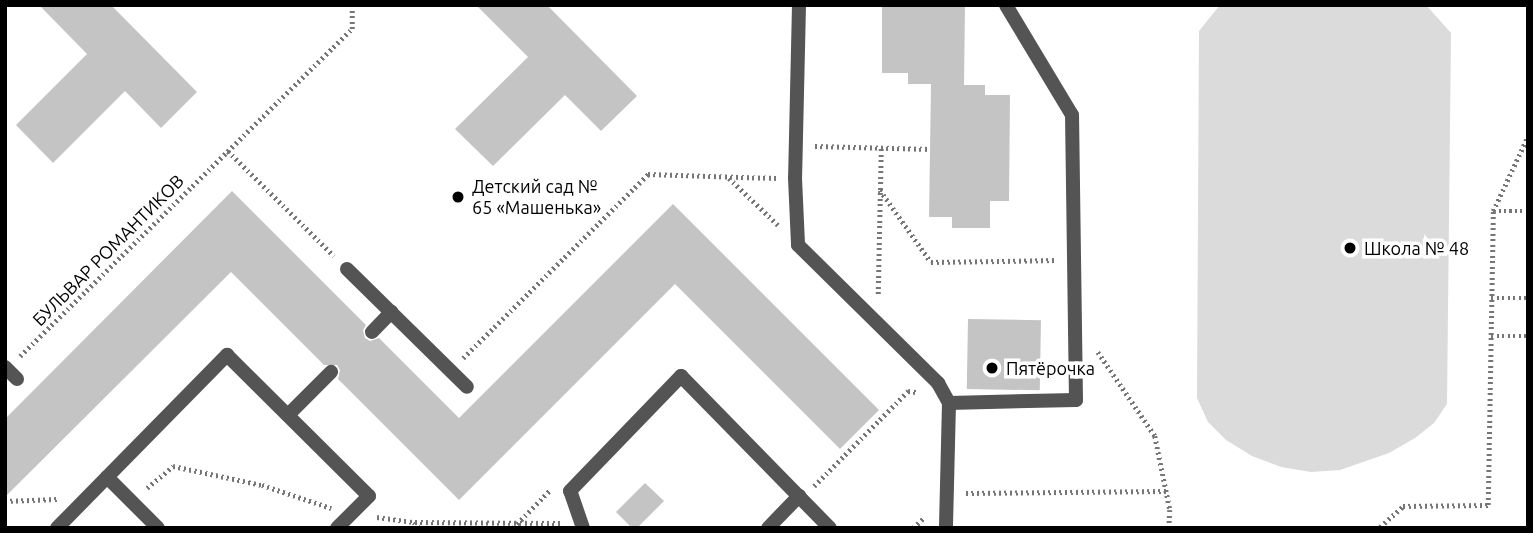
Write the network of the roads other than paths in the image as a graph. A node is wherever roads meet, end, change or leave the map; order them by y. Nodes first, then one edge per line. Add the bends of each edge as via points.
1 (799, 5) edge
2 (1006, 5) edge
3 (347, 269) road end
4 (391, 312) junction
5 (372, 331) dead end
6 (331, 372) dead end
7 (467, 387) dead end
8 (949, 403) junction
9 (288, 415) junction
10 (107, 477) junction
11 (800, 498) junction
12 (581, 526) edge
13 (57, 528) edge
14 (158, 528) edge
15 (337, 528) edge
16 (768, 528) edge
17 (830, 528) edge
18 (946, 528) edge

1 - 8 lane via 798,245 938,383
2 - 8 lane via 1072,116 1076,400
3 - 4 lane
4 - 5 lane
4 - 7 lane
6 - 9 lane
8 - 18 lane
9 - 10 lane via 227,355
9 - 15 lane via 369,496
10 - 13 lane
10 - 14 lane
11 - 12 lane via 681,376 570,491
11 - 16 lane
11 - 17 lane

